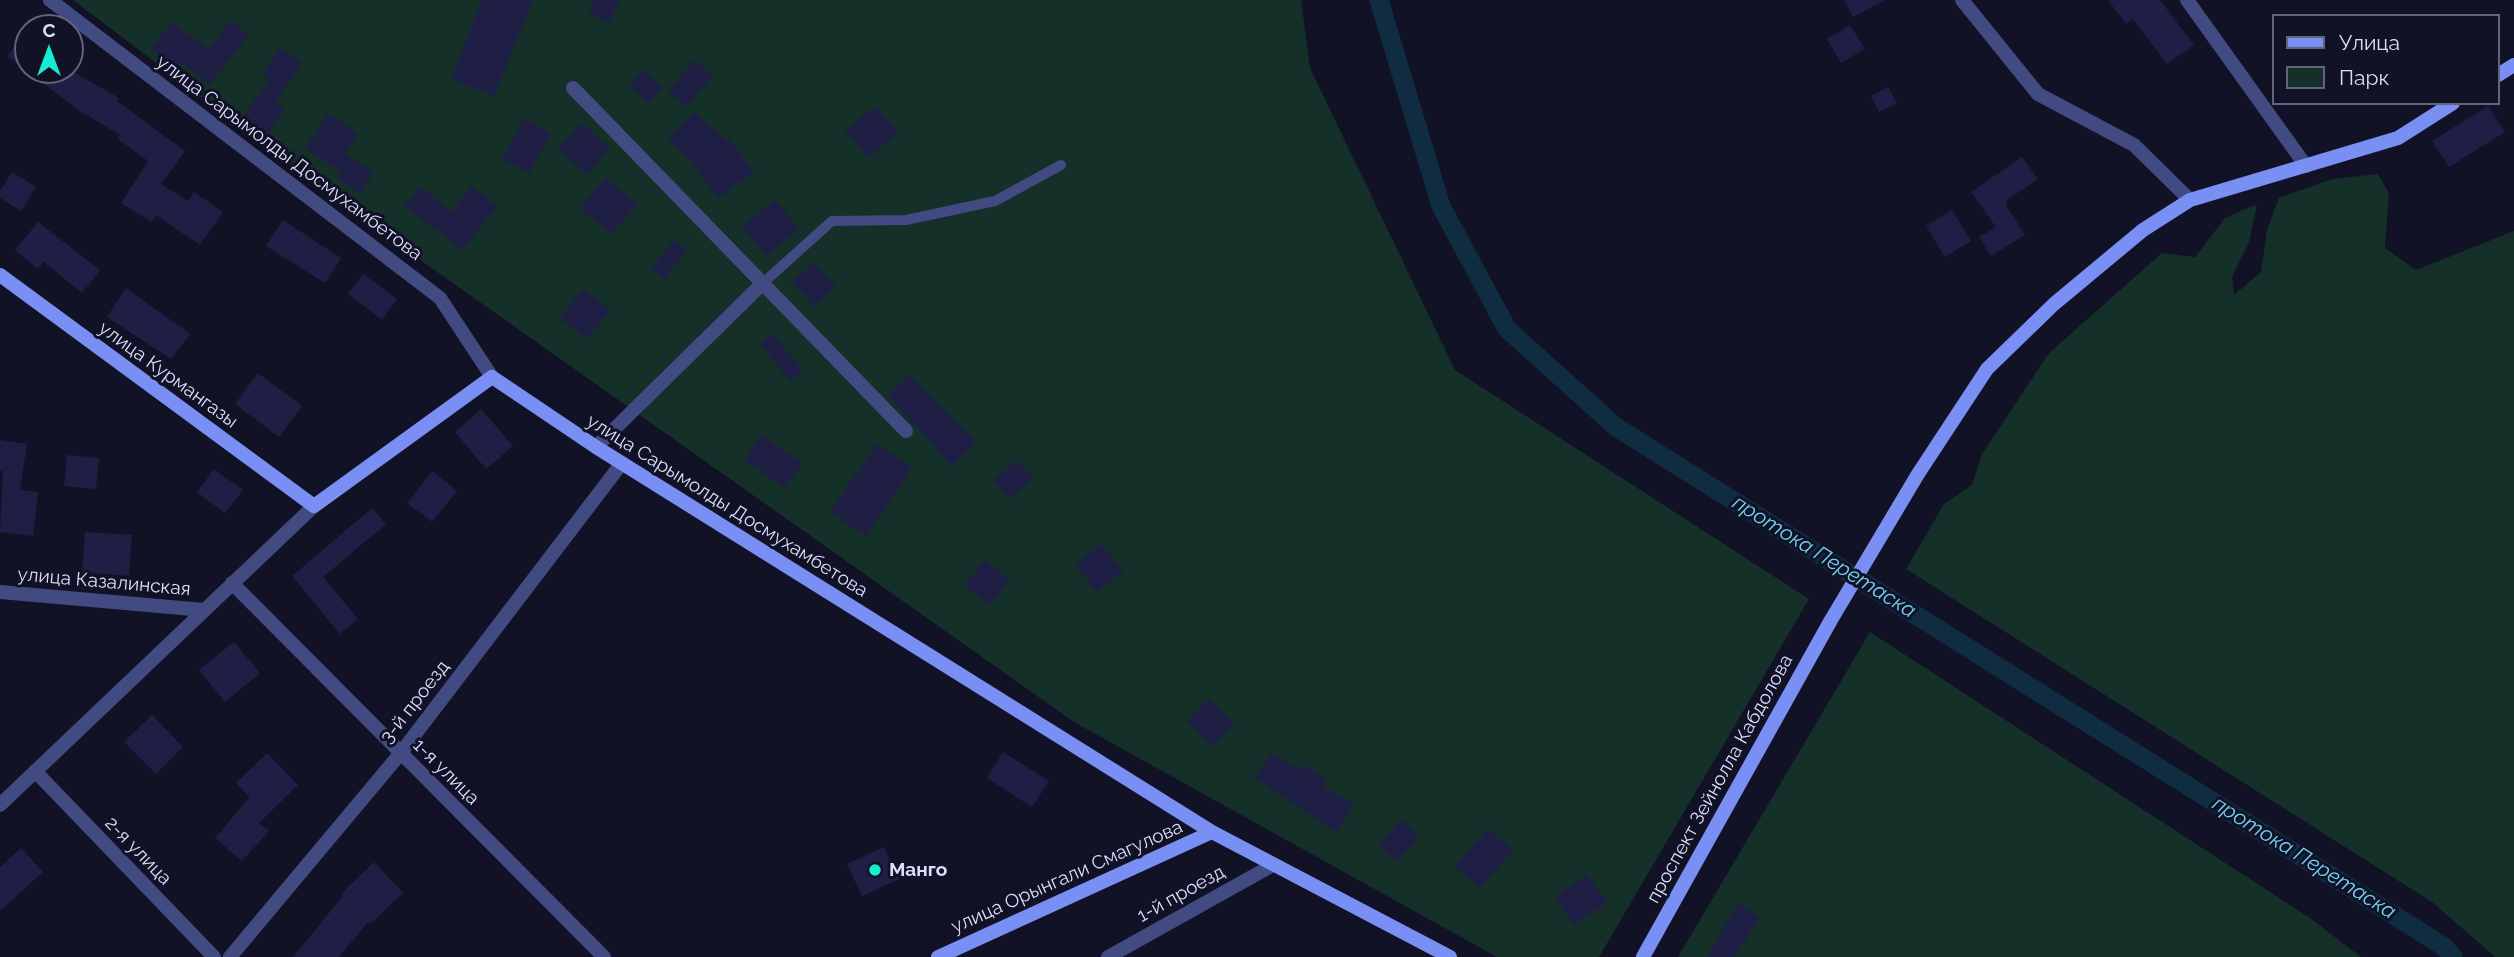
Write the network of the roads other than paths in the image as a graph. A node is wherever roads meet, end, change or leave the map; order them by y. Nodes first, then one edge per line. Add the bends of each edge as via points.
1 (50, 0) edge
2 (1962, 0) edge
3 (2187, 0) edge
4 (573, 88) dead end
5 (2451, 105) edge
6 (1061, 165) dead end
7 (2306, 166) junction
8 (2190, 200) junction
9 (0, 275) edge
10 (762, 283) junction
11 (492, 377) junction
12 (906, 431) dead end
13 (596, 447) junction
14 (622, 463) junction
15 (314, 506) junction
16 (232, 583) junction
17 (0, 592) edge
18 (204, 610) junction
19 (400, 754) junction
20 (35, 771) junction
21 (0, 805) edge
22 (1212, 832) junction
23 (1273, 865) junction
24 (214, 957) edge
25 (230, 957) edge
26 (604, 957) edge
27 (938, 957) edge
28 (1108, 957) edge
29 (1450, 957) edge
30 (1643, 957) edge

1 - 11 street, улица Сарымолды Досмухамбетова via 440,298
2 - 8 street via 2038,94 2134,145
3 - 7 street
4 - 10 street
5 - 7 main road via 2398,138
6 - 10 lane via 995,201 906,220 832,221
7 - 8 main road
8 - 30 main road, проспект Зейнолла Кабдолова via 2143,230 2073,288 1987,369 1831,620
9 - 15 main road, улица Курмангазы
10 - 12 street
10 - 13 street
11 - 13 main road, улица Сарымолды Досмухамбетова
11 - 15 main road
13 - 14 main road, улица Сарымолды Досмухамбетова
14 - 19 street, 3-й проезд
14 - 22 main road, улица Сарымолды Досмухамбетова
15 - 16 street
16 - 18 street
16 - 19 street, 1-я улица
17 - 18 street, улица Казалинская
18 - 20 street
19 - 25 street, 3-й проезд
19 - 26 street, 1-я улица
20 - 21 street
20 - 24 street, 2-я улица
22 - 23 main road, улица Сарымолды Досмухамбетова
22 - 27 main road, улица Орынгали Смагулова
23 - 28 street, 1-й проезд
23 - 29 main road, улица Сарымолды Досмухамбетова

